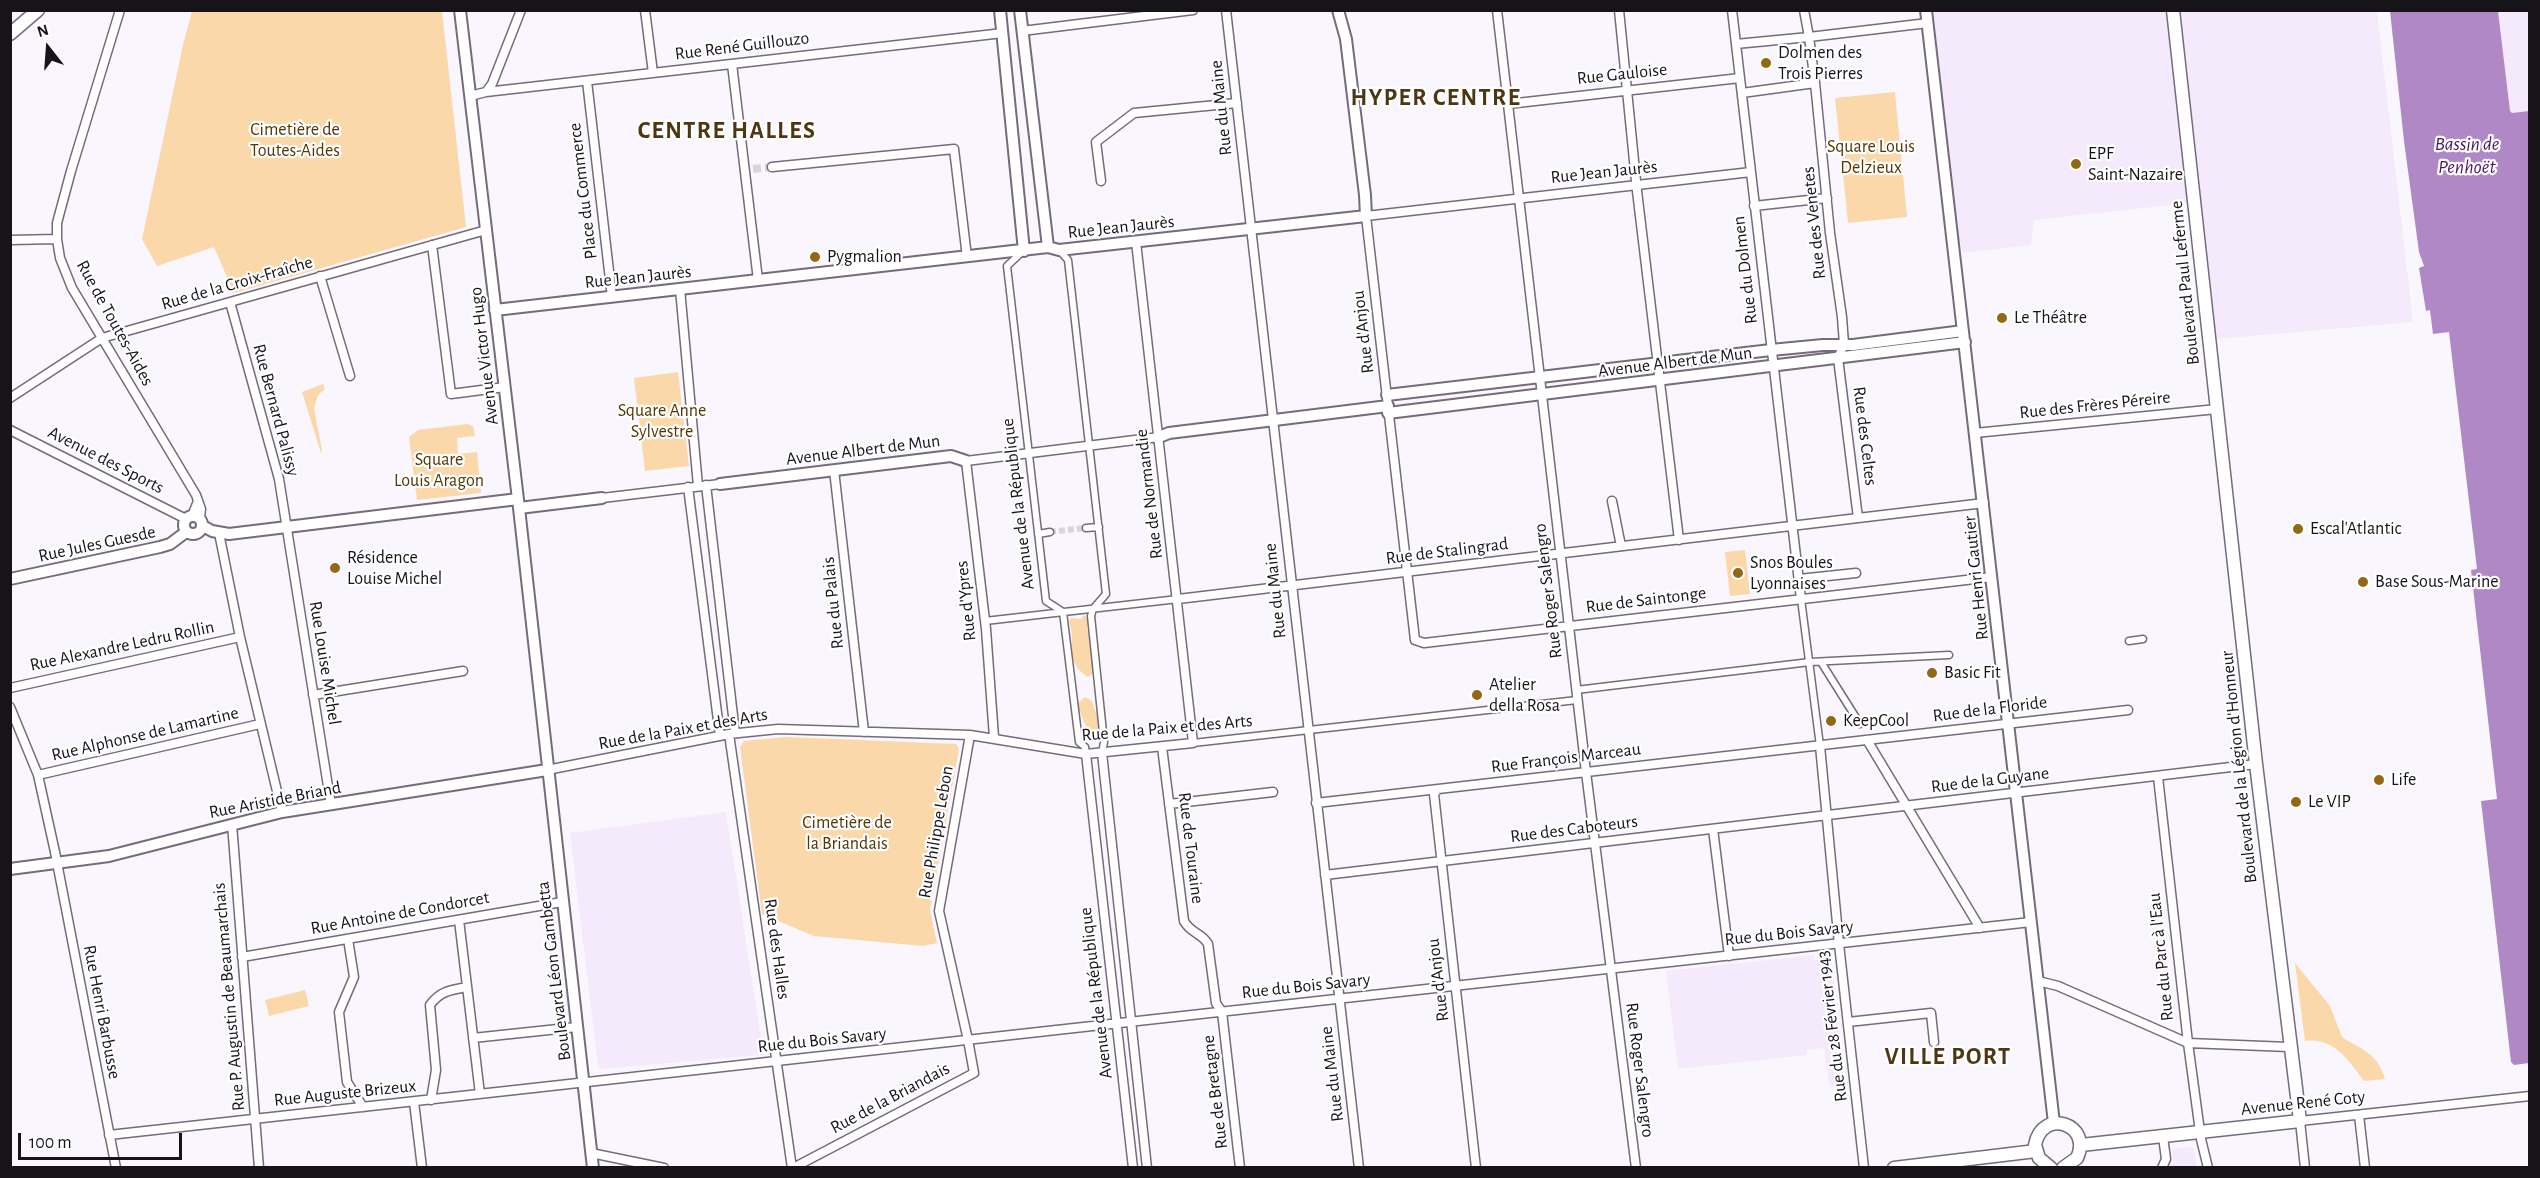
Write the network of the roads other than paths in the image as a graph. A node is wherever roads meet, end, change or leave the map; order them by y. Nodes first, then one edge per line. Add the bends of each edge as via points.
1 (38, 10) edge
2 (120, 10) edge
3 (460, 10) edge
4 (521, 10) edge
5 (645, 10) edge
6 (1000, 10) edge
7 (1020, 10) edge
8 (1193, 10) edge
9 (1226, 10) edge
10 (1338, 10) edge
11 (1497, 10) edge
12 (1619, 10) edge
13 (1732, 10) edge
14 (1804, 10) edge
15 (1926, 10) edge
16 (2173, 10) edge
17 (1144, 13) edge
18 (1928, 23) junction
19 (1023, 31) junction
20 (1002, 33) junction
21 (10, 34) edge
22 (1809, 37) junction
23 (1736, 44) junction
24 (732, 64) junction
25 (653, 73) junction
26 (1740, 78) junction
27 (587, 81) junction
28 (1815, 83) junction
29 (1626, 90) junction
30 (486, 92) junction
31 (1742, 93) junction
32 (470, 96) junction
33 (1237, 103) junction
34 (1508, 104) junction
35 (772, 167) tunnel mouth
36 (1751, 172) junction
37 (1101, 181) dead end
38 (1637, 185) junction
39 (1519, 198) junction
40 (1827, 198) junction
41 (1754, 206) junction
42 (1366, 216) junction
43 (1251, 229) junction
44 (486, 230) junction
45 (57, 239) junction
46 (10, 240) edge
47 (1136, 242) junction
48 (432, 245) junction
49 (1053, 249) junction
50 (1024, 250) junction
51 (967, 257) junction
52 (320, 276) junction
53 (758, 280) junction
54 (680, 289) junction
55 (612, 297) junction
56 (230, 302) junction
57 (495, 309) junction
58 (1964, 337) junction
59 (102, 338) junction
60 (1844, 344) junction
61 (1771, 351) junction
62 (1838, 358) junction
63 (1658, 364) junction
64 (1773, 367) junction
65 (350, 376) dead end
66 (1540, 378) junction
67 (1660, 381) junction
68 (505, 387) junction
69 (1542, 395) junction
70 (10, 398) edge
71 (1388, 405) junction
72 (2217, 409) junction
73 (1273, 420) junction
74 (10, 430) edge
75 (1975, 433) junction
76 (1159, 437) junction
77 (1091, 447) junction
78 (1028, 453) junction
79 (966, 461) junction
80 (834, 470) junction
81 (720, 484) joint
82 (702, 486) junction
83 (688, 488) junction
84 (602, 498) joint
85 (1612, 501) dead end
86 (1984, 503) junction
87 (518, 504) junction
88 (1858, 518) junction
89 (195, 520) junction
90 (1792, 526) junction
91 (286, 527) junction
92 (1099, 527) junction
93 (1086, 528) tunnel mouth
94 (186, 532) junction
95 (219, 532) junction
96 (1050, 532) tunnel mouth
97 (1038, 534) junction
98 (1679, 540) junction
99 (1622, 546) junction
100 (1560, 554) junction
101 (1411, 571) junction
102 (1856, 573) dead end
103 (1992, 577) junction
104 (10, 579) edge
105 (1799, 579) junction
106 (1291, 586) junction
107 (1178, 599) junction
108 (1802, 602) junction
109 (1093, 609) junction
110 (1063, 612) junction
111 (985, 621) junction
112 (1569, 626) junction
113 (240, 637) junction
114 (2143, 639) dead end
115 (2129, 641) dead end
116 (1424, 643) joint
117 (1949, 656) dead end
118 (1809, 662) junction
119 (1821, 662) junction
120 (463, 671) dead end
121 (10, 688) edge
122 (313, 695) junction
123 (1577, 695) junction
124 (10, 707) edge
125 (2128, 710) dead end
126 (260, 724) junction
127 (1860, 724) dead end
128 (2009, 724) junction
129 (1308, 730) junction
130 (864, 732) junction
131 (728, 735) junction
132 (970, 735) junction
133 (994, 737) junction
134 (1867, 740) junction
135 (1819, 741) junction
136 (1193, 743) junction
137 (1162, 747) junction
138 (1102, 753) junction
139 (1086, 754) junction
140 (2256, 764) junction
141 (547, 770) junction
142 (1586, 772) junction
143 (38, 775) junction
144 (2158, 777) junction
145 (1437, 790) junction
146 (1274, 792) dead end
147 (2017, 794) junction
148 (1316, 803) junction
149 (1169, 804) junction
150 (331, 805) junction
151 (1905, 807) junction
152 (282, 812) junction
153 (1827, 816) junction
154 (232, 824) junction
155 (1713, 829) junction
156 (1595, 843) junction
157 (1445, 861) junction
158 (56, 863) junction
159 (10, 869) edge
160 (1325, 875) junction
161 (562, 902) junction
162 (459, 920) junction
163 (2031, 922) junction
164 (1980, 928) junction
165 (348, 939) junction
166 (1839, 944) junction
167 (1728, 956) junction
168 (242, 957) junction
169 (1611, 969) junction
170 (2038, 981) junction
171 (1456, 986) junction
172 (467, 987) junction
173 (1339, 999) junction
174 (1222, 1012) junction
175 (1132, 1022) junction
176 (1848, 1022) junction
177 (1115, 1023) junction
178 (577, 1028) junction
179 (473, 1038) junction
180 (968, 1040) junction
181 (1934, 1042) dead end
182 (2188, 1043) junction
183 (2289, 1047) junction
184 (777, 1061) junction
185 (583, 1083) junction
186 (480, 1094) junction
187 (2529, 1096) edge
188 (431, 1100) junction
189 (414, 1102) junction
190 (363, 1107) junction
191 (2359, 1115) junction
192 (255, 1119) junction
193 (2300, 1121) junction
194 (2054, 1123) junction
195 (2200, 1133) junction
196 (110, 1135) junction
197 (2163, 1137) junction
198 (2081, 1145) junction
199 (2036, 1151) junction
200 (591, 1153) junction
201 (116, 1167) edge
202 (259, 1167) edge
203 (422, 1167) edge
204 (593, 1167) edge
205 (664, 1167) edge
206 (792, 1167) edge
207 (1133, 1167) edge
208 (1148, 1167) edge
209 (1240, 1167) edge
210 (1359, 1167) edge
211 (1476, 1167) edge
212 (1636, 1167) edge
213 (1864, 1167) edge
214 (1894, 1167) edge
215 (2051, 1167) edge
216 (2063, 1167) edge
217 (2162, 1167) edge
218 (2208, 1167) edge
219 (2305, 1167) edge
220 (2365, 1167) edge

1 - 21 main road
2 - 45 street, Rue de Toutes-Aides via 70,171 57,222
3 - 32 street, Avenue Victor Hugo
4 - 30 street
5 - 25 street
6 - 20 street
7 - 19 street, Avenue de la République
8 - 17 street
9 - 33 street, Rue du Maine
10 - 42 street, Rue d'Anjou via 1346,39
11 - 34 street, Rue Roger Salengro
12 - 29 street
13 - 23 street, Rue du Dolmen
14 - 22 street, Rue des Venetes
15 - 18 street, Rue Henri Gautier
16 - 72 main road, Boulevard Paul Leferme
17 - 19 street
18 - 22 street
18 - 58 street, Rue Henri Gautier
19 - 49 street, Avenue de la République
20 - 24 street, Rue René Guillouzo
20 - 50 street
22 - 23 street
22 - 28 street, Rue des Venetes
23 - 26 street, Rue du Dolmen
24 - 25 street, Rue René Guillouzo
24 - 53 street via 749,170
25 - 27 street, Rue René Guillouzo
26 - 29 street, Rue Gauloise
26 - 31 street, Rue du Dolmen
27 - 30 street, Rue René Guillouzo
27 - 55 street, Place du Commerce
28 - 31 street
28 - 40 street, Rue des Venetes
29 - 34 street, Rue Gauloise
29 - 38 street
30 - 32 street, Rue René Guillouzo
31 - 36 street, Rue du Dolmen
32 - 44 street, Avenue Victor Hugo
33 - 37 street via 1134,113 1096,142
33 - 43 street, Rue du Maine
34 - 39 street, Rue Roger Salengro
35 - 51 street via 954,149
36 - 38 street, Rue Jean Jaurès
36 - 41 street, Rue du Dolmen
38 - 39 street, Rue Jean Jaurès
38 - 63 street
39 - 42 street, Rue Jean Jaurès
39 - 66 street, Rue Roger Salengro
40 - 41 street
40 - 60 street, Rue des Venetes
41 - 61 street, Rue du Dolmen
42 - 43 street, Rue Jean Jaurès
42 - 71 street, Rue d'Anjou
43 - 47 street, Rue Jean Jaurès
43 - 73 street, Rue du Maine
44 - 48 street, Rue de la Croix-Fraîche
44 - 57 street, Avenue Victor Hugo
45 - 46 street
45 - 59 street, Rue de Toutes-Aides via 72,288
47 - 49 street, Rue Jean Jaurès
47 - 76 street, Rue de Normandie
48 - 52 street, Rue de la Croix-Fraîche
48 - 68 street via 451,394
49 - 50 street, Rue Jean Jaurès
49 - 77 street, Avenue de la République via 1068,260
50 - 51 street, Rue Jean Jaurès
50 - 78 street, Avenue de la République via 1007,266
51 - 53 street, Rue Jean Jaurès
52 - 56 street, Rue de la Croix-Fraîche
52 - 65 street
53 - 54 street, Rue Jean Jaurès
54 - 55 street, Rue Jean Jaurès
54 - 82 street, Rue des Halles
55 - 57 street, Rue Jean Jaurès
56 - 59 street, Rue de la Croix-Fraîche
56 - 91 street, Rue Bernard Palissy via 279,479
57 - 68 street, Avenue Victor Hugo
58 - 60 street, Avenue Albert de Mun
58 - 62 street, Avenue Albert de Mun
58 - 75 street, Rue Henri Gautier
59 - 70 street, Rue de la Croix-Fraîche
59 - 89 street, Rue de Toutes-Aides via 198,501 201,509
60 - 61 street, Avenue Albert de Mun
60 - 62 street, Rue des Venetes
61 - 63 street, Avenue Albert de Mun
61 - 64 street, Rue du Dolmen
62 - 64 street, Avenue Albert de Mun
62 - 88 street, Rue des Celtes
63 - 66 street, Avenue Albert de Mun
63 - 67 street
64 - 67 street, Avenue Albert de Mun
64 - 90 street, Rue du Dolmen
66 - 69 street, Rue Roger Salengro
66 - 71 street, Avenue Albert de Mun
67 - 69 street, Avenue Albert de Mun
67 - 98 street
68 - 87 street, Avenue Victor Hugo
69 - 71 street, Avenue Albert de Mun
69 - 100 street, Rue Roger Salengro
71 - 73 street, Avenue Albert de Mun
71 - 101 street, Rue d'Anjou
72 - 75 street, Rue des Frères Péreire
72 - 140 main road, Boulevard de la Légion d'Honneur
73 - 76 street, Avenue Albert de Mun
73 - 106 street, Rue du Maine
74 - 89 street, Avenue des Sports
75 - 86 street, Rue Henri Gautier
76 - 77 street, Avenue Albert de Mun
76 - 107 street, Rue de Normandie
77 - 78 street, Avenue Albert de Mun
77 - 92 street, Avenue de la République
78 - 79 street, Avenue Albert de Mun
78 - 97 street, Avenue de la République
79 - 80 street, Avenue Albert de Mun via 951,456
79 - 111 street, Rue d'Ypres
80 - 81 street, Avenue Albert de Mun
80 - 130 street, Rue du Palais
81 - 82 street, Avenue Albert de Mun
82 - 83 street, Avenue Albert de Mun
82 - 131 street, Rue des Halles
83 - 84 street, Avenue Albert de Mun
83 - 131 street, Rue des Halles
84 - 87 street, Avenue Albert de Mun
85 - 99 street
86 - 88 street, Rue de Stalingrad
86 - 103 street, Rue Henri Gautier
87 - 91 street, Avenue Albert de Mun
87 - 141 street, Avenue Victor Hugo
88 - 90 street, Rue de Stalingrad
89 - 94 street via 184,526
89 - 94 street, Rue Jules Guesde via 200,532
89 - 95 street
90 - 98 street, Rue de Stalingrad
90 - 105 street, Rue du Dolmen
91 - 95 street, Avenue Albert de Mun
91 - 122 street, Rue Louise Michel
92 - 93 street
92 - 109 street, Avenue de la République via 1106,594
94 - 104 street, Rue Jules Guesde via 160,547
95 - 113 street
96 - 97 street
97 - 110 street, Avenue de la République via 1046,601
98 - 99 street, Rue de Stalingrad
99 - 100 street, Rue de Stalingrad
100 - 101 street, Rue de Stalingrad
100 - 112 street, Rue Roger Salengro
101 - 106 street, Rue de Stalingrad
101 - 116 street, Rue d'Anjou via 1414,640
102 - 105 street
103 - 108 street, Rue de Saintonge
103 - 128 street, Rue Henri Gautier
105 - 108 street, Rue du Dolmen
106 - 107 street, Rue de Stalingrad
106 - 129 street, Rue du Maine
107 - 109 street, Rue de Stalingrad
107 - 136 street, Rue de Normandie
108 - 112 street, Rue de Saintonge
108 - 118 street
109 - 110 street, Rue de Stalingrad
109 - 138 street, Avenue de la République
110 - 111 street, Rue de Stalingrad
110 - 139 street, Avenue de la République via 1079,742
111 - 133 street, Rue d'Ypres
112 - 116 street, Rue de Saintonge
112 - 123 street, Rue Roger Salengro
113 - 121 street, Rue Alexandre Ledru Rollin
113 - 126 street
114 - 115 street
117 - 119 street, Rue de la Paix et des Arts
118 - 119 street, Rue de la Paix et des Arts
118 - 123 street, Rue de la Paix et des Arts
118 - 135 street
119 - 127 street
120 - 122 street
122 - 150 street, Rue Louise Michel
123 - 129 street, Rue de la Paix et des Arts
123 - 142 street, Rue Roger Salengro
124 - 143 street, Rue Henri Barbusse
125 - 128 street, Rue de la Floride
126 - 143 street, Rue Alphonse de Lamartine
126 - 152 street
128 - 134 street, Rue de la Floride
128 - 147 street, Rue Henri Gautier
129 - 136 street, Rue de la Paix et des Arts
129 - 148 street, Rue du Maine
130 - 131 street, Rue de la Paix et des Arts via 778,729
130 - 132 street, Rue de la Paix et des Arts
131 - 141 street, Rue de la Paix et des Arts
131 - 184 street, Rue des Halles
132 - 133 street, Rue de la Paix et des Arts
132 - 180 street, Rue Philippe Lebon via 939,911
133 - 139 street, Rue de la Paix et des Arts
134 - 135 street, Rue de la Floride
134 - 151 street
135 - 142 street, Rue François Marceau
135 - 153 street, Rue du 28 Février 1943
136 - 137 street, Rue de la Paix et des Arts
137 - 138 street, Rue de la Paix et des Arts
137 - 149 street, Rue de Touraine
138 - 139 street, Rue de la Paix et des Arts
138 - 175 street, Avenue de la République
139 - 177 street, Avenue de la République
140 - 144 street, Rue de la Guyane
140 - 183 main road, Boulevard de la Légion d'Honneur
141 - 150 street, Rue Aristide Briand
141 - 161 street, Boulevard Léon Gambetta
142 - 145 street, Rue François Marceau
142 - 156 street, Rue Roger Salengro
143 - 158 street, Rue Henri Barbusse
144 - 147 street, Rue de la Guyane
144 - 182 street, Rue du Parc à l'Eau
145 - 148 street, Rue François Marceau
145 - 157 street, Rue d'Anjou via 1434,794
146 - 149 street
147 - 151 street, Rue de la Guyane
147 - 163 street, Rue Henri Gautier
148 - 160 street, Rue du Maine
149 - 174 street, Rue de Touraine via 1184,921 1208,944 1216,1003
150 - 152 street, Rue Aristide Briand
151 - 153 street, Rue de la Guyane
151 - 164 street
152 - 154 street, Rue Aristide Briand
153 - 155 street, Rue des Caboteurs
153 - 166 street, Rue du 28 Février 1943
154 - 158 street, Rue Aristide Briand via 109,856
154 - 168 street, Rue P. Augustin de Beaumarchais
155 - 156 street, Rue des Caboteurs
155 - 167 street
156 - 157 street, Rue des Caboteurs
156 - 169 street, Rue Roger Salengro
157 - 160 street, Rue des Caboteurs
157 - 171 street, Rue d'Anjou
158 - 159 street, Rue Aristide Briand
158 - 196 street, Rue Henri Barbusse
160 - 173 street, Rue du Maine
161 - 162 street, Rue Antoine de Condorcet
161 - 178 street, Boulevard Léon Gambetta
162 - 165 street, Rue Antoine de Condorcet
162 - 172 street
163 - 164 street, Rue du Bois Savary
163 - 170 street, Rue Henri Gautier
164 - 166 street, Rue du Bois Savary
165 - 168 street, Rue Antoine de Condorcet
165 - 190 street via 354,977 339,1012 347,1082
166 - 167 street, Rue du Bois Savary
166 - 176 street, Rue du 28 Février 1943
167 - 169 street, Rue du Bois Savary
168 - 192 street, Rue P. Augustin de Beaumarchais
169 - 171 street, Rue du Bois Savary
169 - 212 street, Rue Roger Salengro
170 - 182 street via 2058,986
170 - 194 street, Rue Henri Gautier
171 - 173 street, Rue du Bois Savary
171 - 211 street, Rue d'Anjou
172 - 179 street
172 - 188 street via 437,995 430,1005 436,1070
173 - 174 street, Rue du Bois Savary
173 - 210 street, Rue du Maine
174 - 175 street, Rue du Bois Savary
174 - 209 street, Rue de Bretagne
175 - 177 street, Rue du Bois Savary
175 - 208 street, Avenue de la République
176 - 181 street via 1931,1013
176 - 213 street, Rue du 28 Février 1943
177 - 180 street, Rue du Bois Savary
177 - 207 street, Avenue de la République
178 - 179 street
178 - 185 street, Boulevard Léon Gambetta
179 - 186 street
180 - 184 street, Rue du Bois Savary
180 - 206 street, Rue de la Briandais via 974,1073
182 - 183 street
182 - 195 street, Rue du Parc à l'Eau
183 - 193 main road, Boulevard de la Légion d'Honneur
184 - 185 street, Rue du Bois Savary
184 - 206 street, Rue des Halles
185 - 186 street, Rue Auguste Brizeux
185 - 200 street, Boulevard Léon Gambetta
186 - 188 street, Rue Auguste Brizeux
187 - 191 street, Avenue René Coty
188 - 189 street, Rue Auguste Brizeux
189 - 190 street, Rue Auguste Brizeux
189 - 203 street
190 - 192 street, Rue Auguste Brizeux
191 - 193 street, Avenue René Coty
191 - 220 street
192 - 196 street, Rue Auguste Brizeux
192 - 202 street, Rue P. Augustin de Beaumarchais
193 - 195 main road, Avenue René Coty
193 - 219 street
194 - 198 main road via 2069,1126
194 - 199 main road via 2039,1133
195 - 197 main road, Avenue René Coty
195 - 218 street, Rue du Parc à l'Eau
196 - 201 street, Rue Henri Barbusse
197 - 198 main road, Avenue René Coty
197 - 217 street via 2166,1159
198 - 216 main road via 2077,1158
199 - 214 main road
199 - 215 main road via 2044,1164
200 - 204 street, Boulevard Léon Gambetta
200 - 205 street

